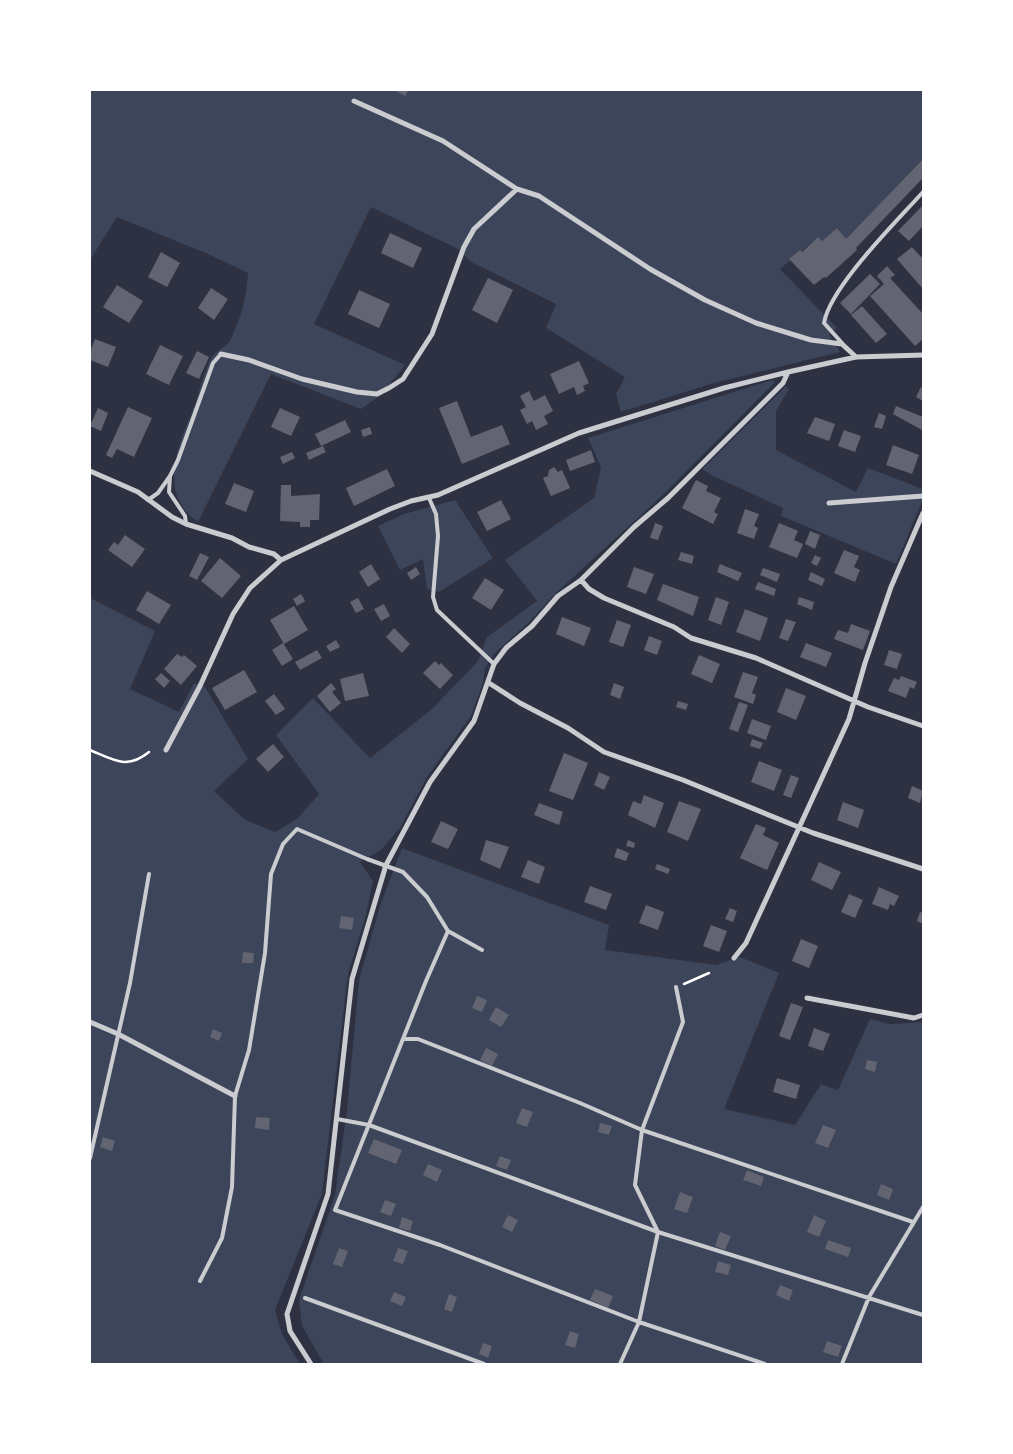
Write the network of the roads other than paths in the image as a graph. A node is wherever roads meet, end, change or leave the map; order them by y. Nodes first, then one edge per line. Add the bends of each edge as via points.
1 (354, 102) dead end
2 (517, 189) junction
3 (923, 192) edge
4 (842, 344) junction
5 (221, 354) joint
6 (923, 354) edge
7 (856, 357) junction
8 (788, 372) junction
9 (90, 471) edge
10 (170, 476) junction
11 (923, 496) edge
12 (429, 498) junction
13 (148, 500) junction
14 (829, 503) dead end
15 (923, 513) edge
16 (186, 524) junction
17 (916, 530) junction
18 (922, 534) edge
19 (281, 560) junction
20 (580, 580) junction
21 (494, 664) junction
22 (489, 683) junction
23 (855, 700) junction
24 (923, 726) edge
25 (166, 750) dead end
26 (800, 827) junction
27 (386, 865) junction
28 (923, 869) edge
29 (149, 874) dead end
30 (448, 931) junction
31 (482, 950) dead end
32 (734, 958) dead end
33 (676, 987) road end
34 (807, 998) dead end
35 (923, 1015) edge
36 (90, 1022) edge
37 (118, 1034) junction
38 (403, 1039) junction
39 (235, 1096) junction
40 (337, 1119) junction
41 (370, 1125) junction
42 (642, 1130) junction
43 (90, 1158) edge
44 (923, 1207) edge
45 (913, 1222) junction
46 (658, 1232) junction
47 (200, 1281) dead end
48 (869, 1297) junction
49 (306, 1298) dead end
50 (923, 1315) edge
51 (640, 1322) junction
52 (311, 1364) edge
53 (484, 1364) edge
54 (620, 1364) edge
55 (765, 1364) edge
56 (842, 1364) edge

1 - 2 street via 443,141
2 - 4 street via 540,196 650,269 705,300 756,323 811,340
2 - 5 street via 474,230 464,247 432,334 403,379 389,388 377,394 358,392
3 - 4 lane via 844,282 826,311 824,323
4 - 7 street
5 - 10 lane via 213,363
6 - 7 street
7 - 8 street
8 - 12 street via 724,388 579,433
8 - 20 street via 783,383 668,498
9 - 13 street via 138,492
10 - 13 lane via 158,493
10 - 16 lane via 169,492 185,516
11 - 14 street
12 - 19 street via 390,509
12 - 21 lane via 436,514 438,536 433,597 437,610
13 - 16 street
15 - 17 street
16 - 19 street via 232,538 274,554
17 - 18 street
17 - 23 street via 891,587
19 - 25 street via 250,588 233,614
20 - 21 street via 558,596
20 - 23 street via 604,598 674,627 691,638 756,658
21 - 22 street
22 - 26 street via 604,752
22 - 27 street via 474,721 430,782
23 - 24 street
23 - 26 street
26 - 28 street
26 - 32 street via 746,942
27 - 30 lane via 403,872 427,897
27 - 39 lane via 297,829 283,844 271,874 265,953 249,1050
27 - 40 street via 352,979
29 - 37 lane
30 - 31 lane
30 - 38 lane
33 - 42 lane via 683,1022
34 - 35 street via 914,1018
36 - 37 street
37 - 39 street
37 - 43 lane
38 - 41 lane
38 - 42 lane via 418,1039
39 - 47 lane via 232,1187 222,1238
40 - 41 lane
40 - 52 street via 328,1194 287,1314 290,1331
41 - 46 lane
41 - 51 lane via 335,1210 440,1245
42 - 45 lane
42 - 46 lane via 635,1185
44 - 45 lane
45 - 48 lane
46 - 48 lane
46 - 51 lane
48 - 50 lane
48 - 56 lane
49 - 53 lane
51 - 54 lane
51 - 55 lane

